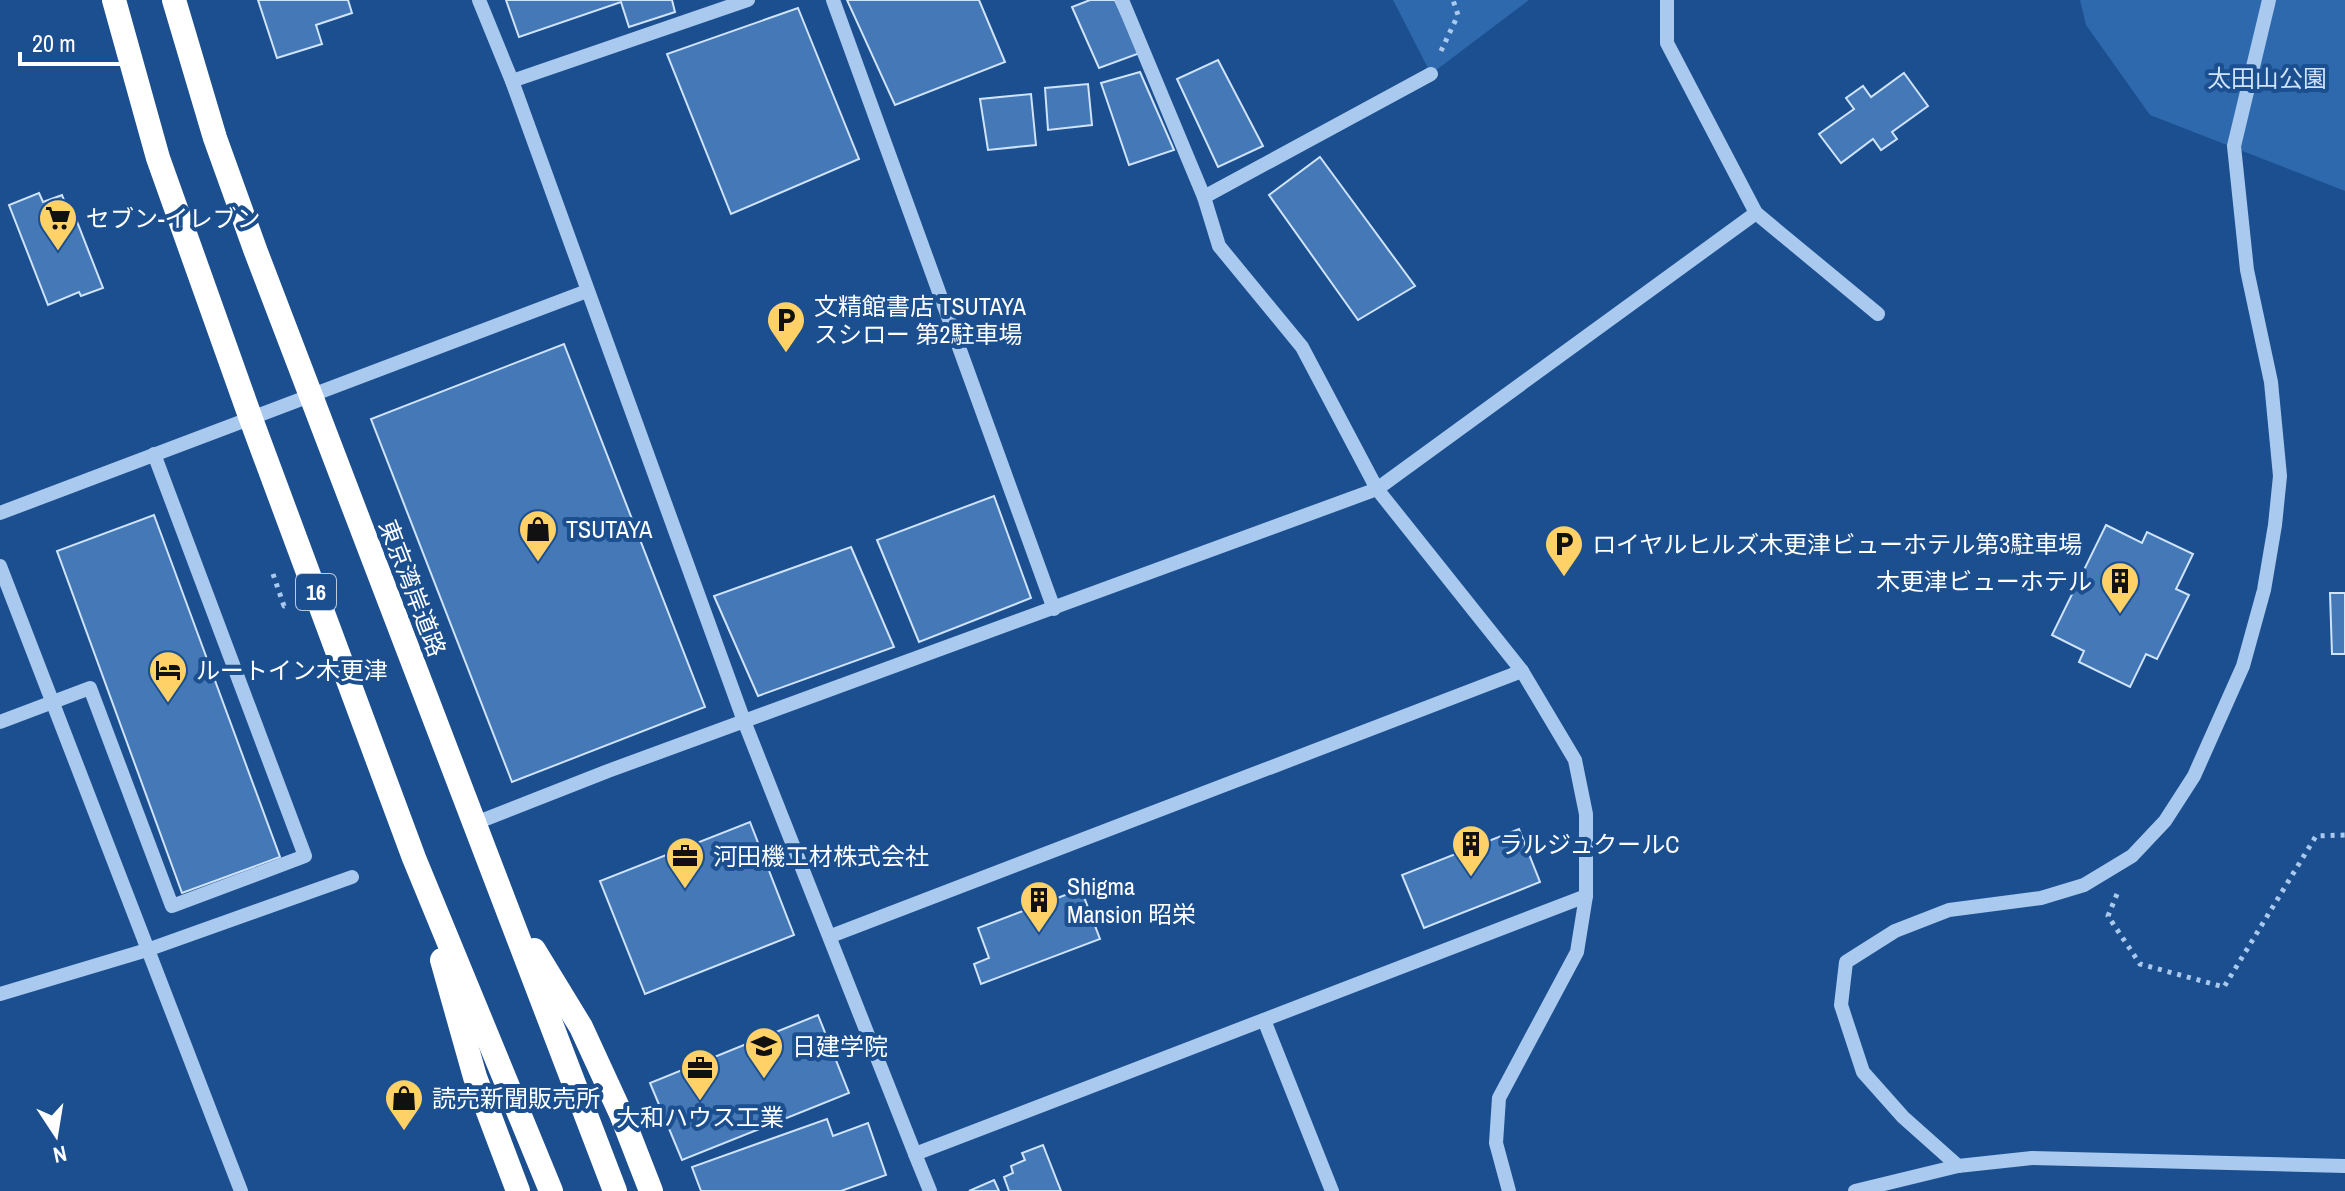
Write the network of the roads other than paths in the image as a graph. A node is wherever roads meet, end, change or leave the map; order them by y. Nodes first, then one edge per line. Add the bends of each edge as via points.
1 (114, 0) edge
2 (174, 0) edge
3 (479, 0) edge
4 (748, 0) edge
5 (833, 0) edge
6 (1122, 0) edge
7 (1667, 0) edge
8 (2269, 0) edge
9 (1431, 74) road end
10 (512, 81) junction
11 (1204, 197) junction
12 (1756, 213) junction
13 (587, 291) junction
14 (1878, 314) dead end
15 (310, 395) junction
16 (251, 419) junction
17 (154, 454) junction
18 (1377, 489) junction
19 (0, 513) edge
20 (0, 566) edge
21 (1054, 609) junction
22 (1522, 671) junction
23 (52, 702) junction
24 (744, 721) junction
25 (0, 722) edge
26 (473, 824) junction
27 (414, 858) junction
28 (352, 877) dead end
29 (500, 893) junction
30 (1586, 896) junction
31 (831, 936) junction
32 (147, 950) junction
33 (0, 994) edge
34 (1264, 1020) junction
35 (915, 1154) junction
36 (1958, 1166) junction
37 (2345, 1166) edge
38 (241, 1191) edge
39 (518, 1191) edge
40 (551, 1191) edge
41 (615, 1191) edge
42 (651, 1191) edge
43 (930, 1191) edge
44 (1332, 1191) edge
45 (1509, 1191) edge
46 (1855, 1191) edge

1 - 16 highway, 16 via 158,158
2 - 15 highway, 東京湾岸道路 via 215,138
3 - 10 street
4 - 10 street
5 - 21 street
6 - 11 street
7 - 12 street via 1667,43
8 - 36 street via 2234,146 2247,270 2271,382 2280,476 2264,590 2243,666 2194,776 2165,821 2132,856 2084,885 2041,898 1949,910 1895,931 1846,962 1841,1005 1863,1072
9 - 11 street
10 - 13 street
11 - 18 street via 1219,246 1302,347
12 - 14 street
12 - 18 street
13 - 15 street
13 - 24 street
15 - 16 street
15 - 26 highway, 東京湾岸道路
16 - 17 street
16 - 27 highway, 16
17 - 19 street
17 - 23 street via 305,856 172,906 90,688
18 - 21 street
18 - 22 street
20 - 23 street
21 - 24 street
22 - 30 street via 1575,760 1586,814
22 - 31 street
23 - 25 street
23 - 32 street
24 - 26 street
24 - 31 street
26 - 29 highway, 東京湾岸道路
27 - 39 highway, 16 via 475,1077
27 - 40 highway, 16
28 - 32 street
29 - 41 highway, 東京湾岸道路
29 - 42 highway via 581,1027
30 - 34 street
30 - 45 street via 1577,952 1499,1098 1496,1143
31 - 35 street
32 - 33 street
32 - 38 street
34 - 35 street
34 - 44 street
35 - 43 street
36 - 37 street via 2032,1158
36 - 46 street

